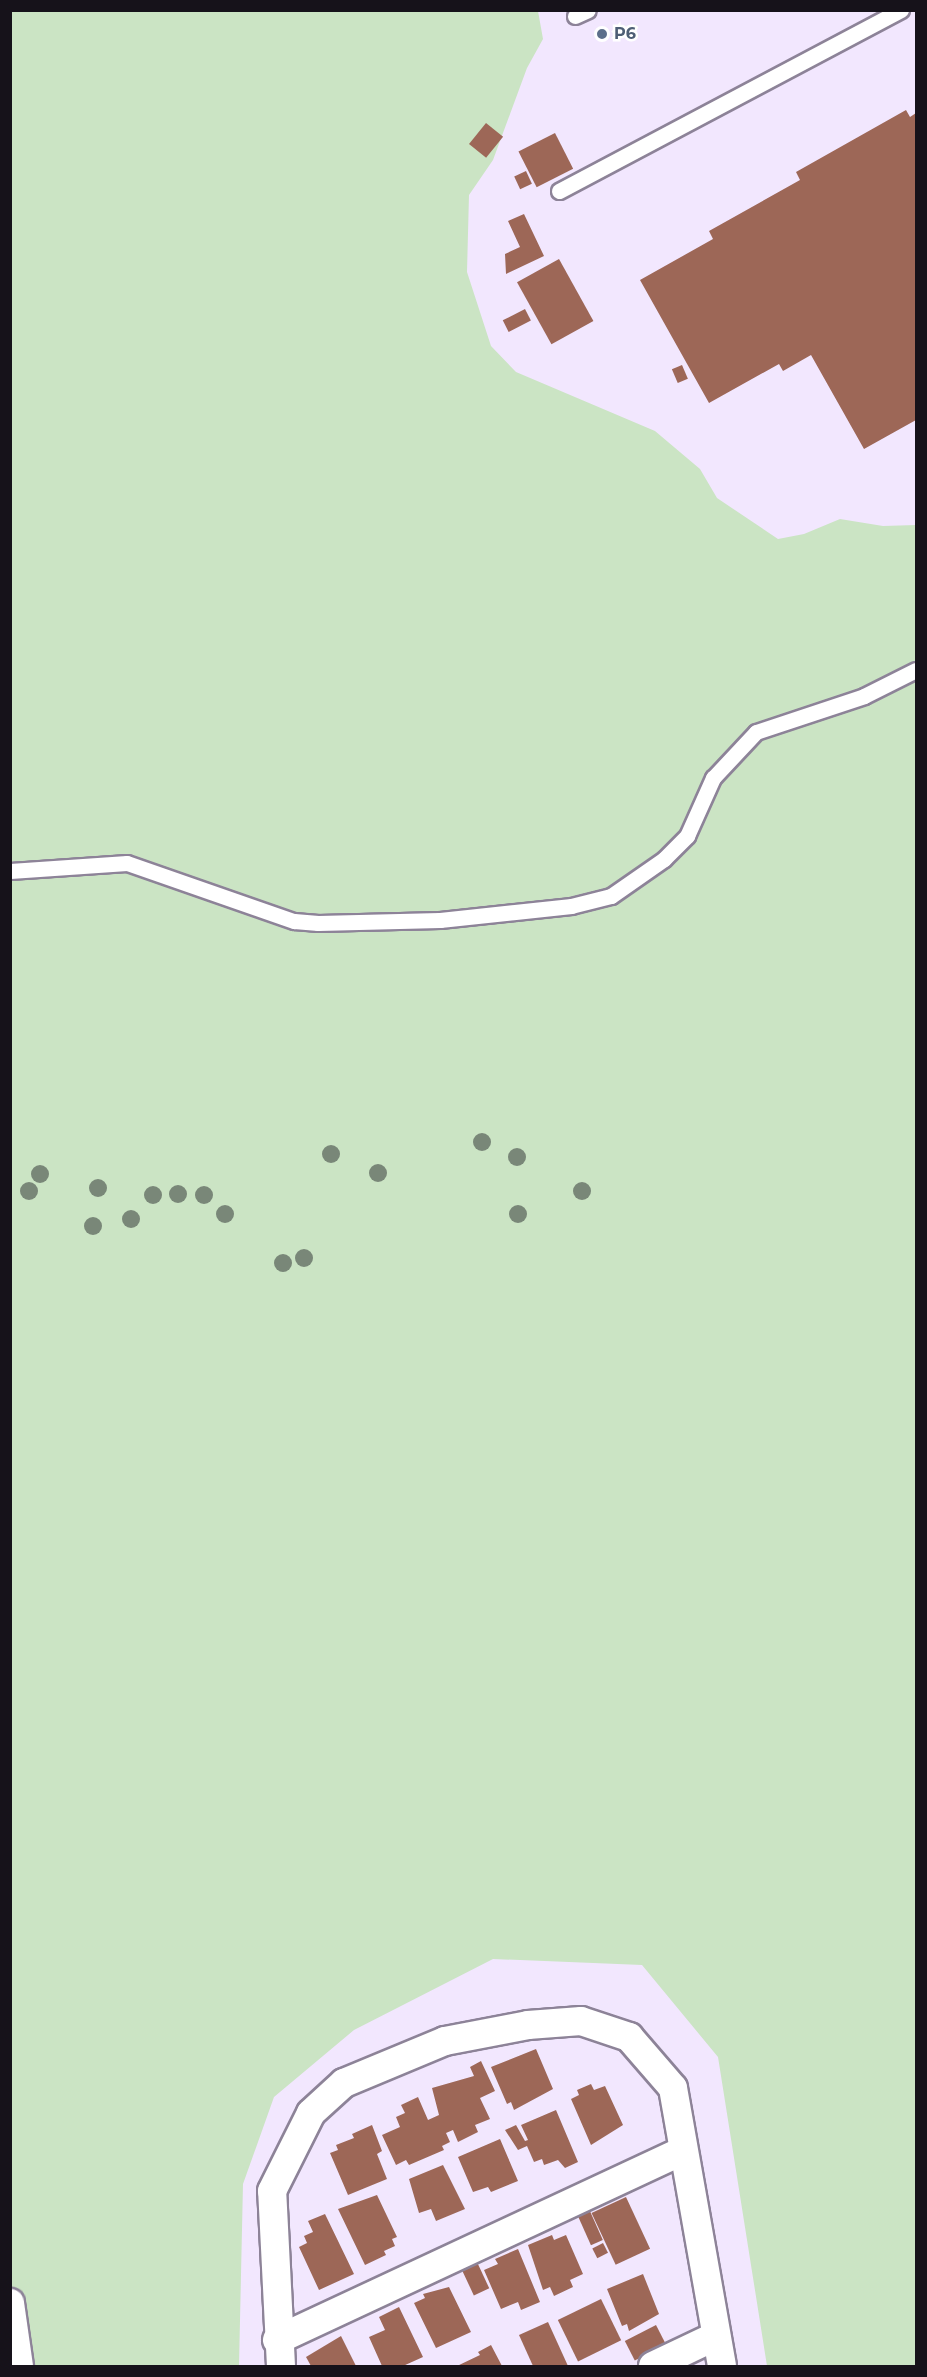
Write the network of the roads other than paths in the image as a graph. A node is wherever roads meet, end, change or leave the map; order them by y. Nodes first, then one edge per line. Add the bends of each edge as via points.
1 (901, 10) edge
2 (559, 191) dead end
3 (916, 670) edge
4 (10, 871) edge
5 (683, 2151) junction
6 (10, 2303) edge
7 (716, 2336) junction
8 (279, 2353) edge
9 (19, 2367) edge
10 (653, 2367) edge
11 (722, 2367) edge

1 - 2 lane
3 - 4 lane via 864,696 756,732 713,778 687,836 664,859 611,896 571,906 440,920 318,923 294,921 127,863
5 - 7 street
5 - 8 street
5 - 8 street via 673,2088 629,2037 581,2022 528,2025 445,2041 344,2083 311,2113 272,2191
6 - 9 street
7 - 10 street
7 - 11 street

